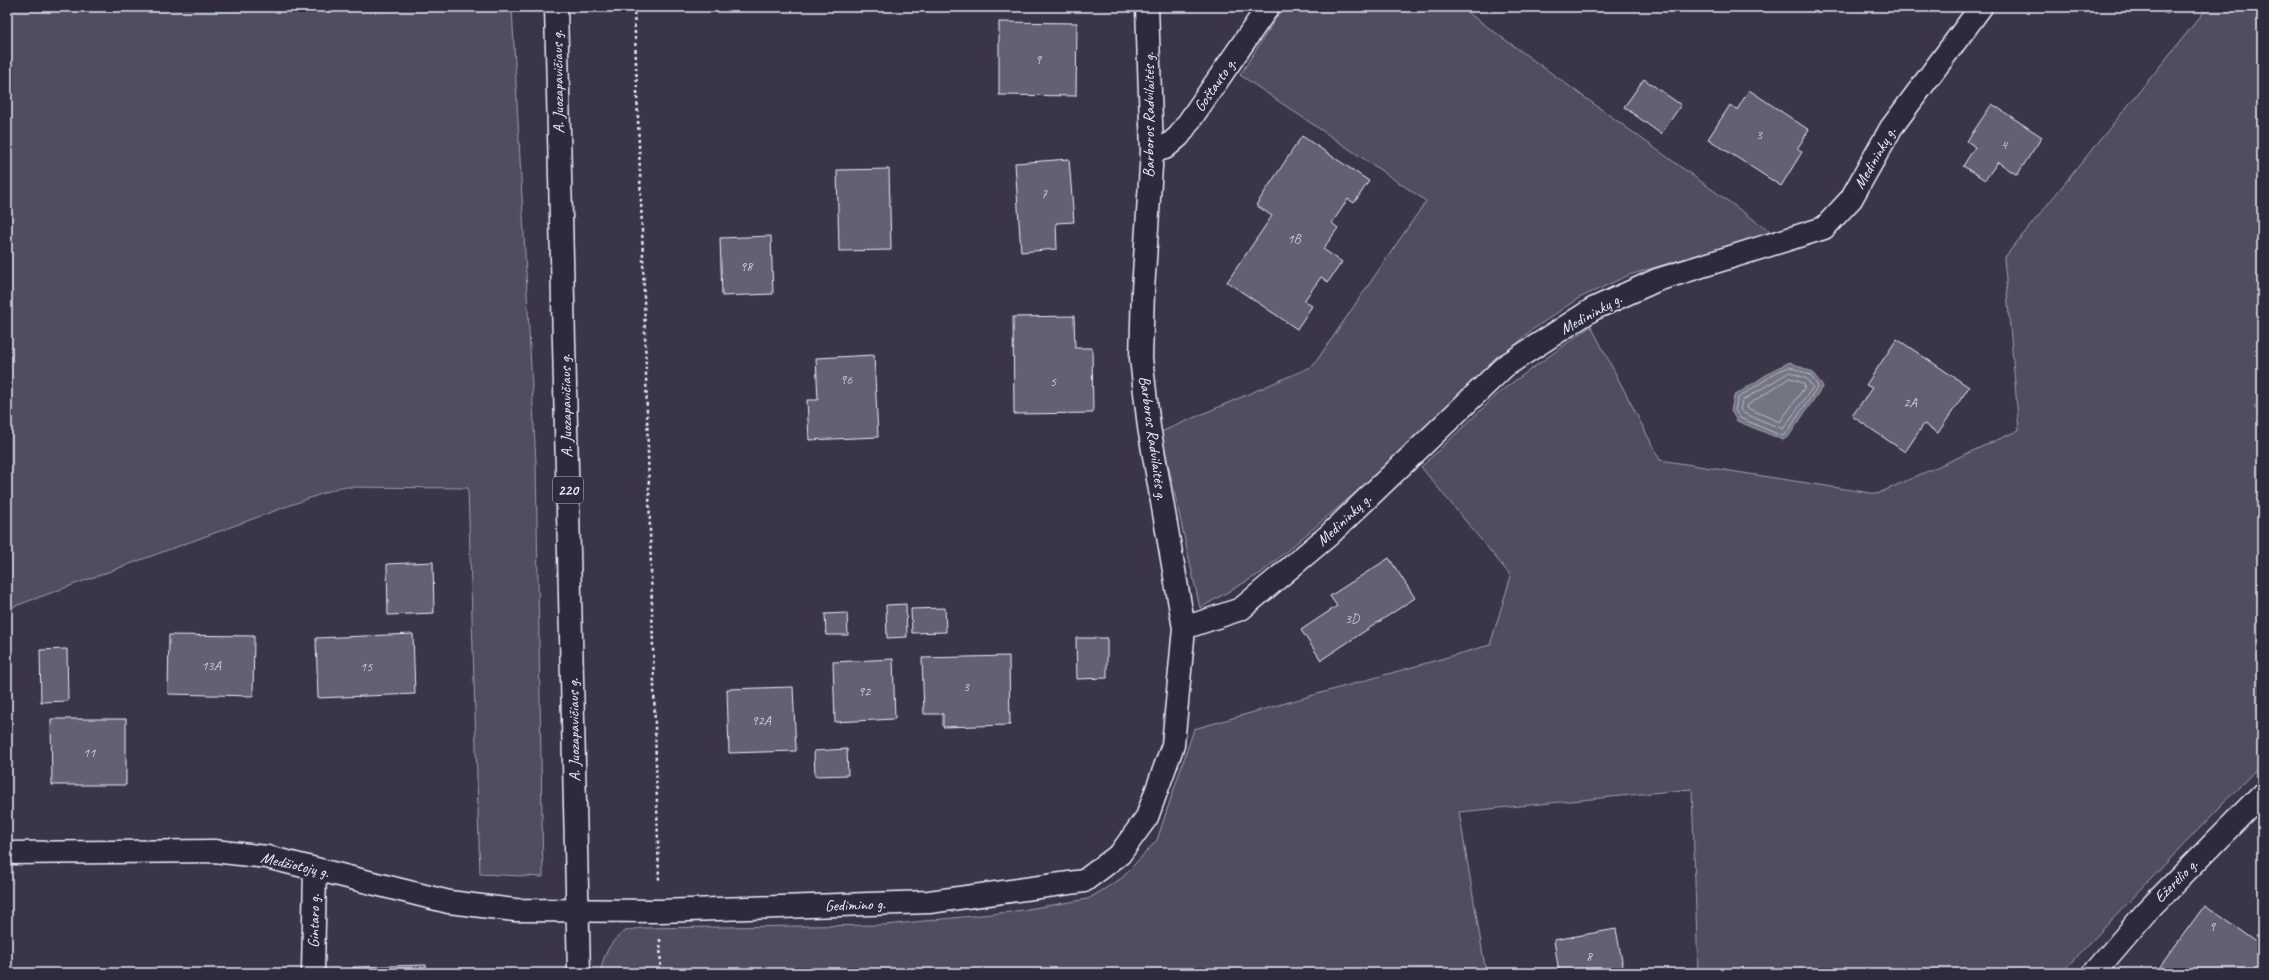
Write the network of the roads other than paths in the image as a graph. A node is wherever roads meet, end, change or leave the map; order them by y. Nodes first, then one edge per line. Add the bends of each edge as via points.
1 (556, 7) edge
2 (1147, 7) edge
3 (1268, 7) edge
4 (1981, 7) edge
5 (1152, 151) junction
6 (1184, 628) junction
7 (2262, 794) edge
8 (7, 853) edge
9 (1120, 854) joint
10 (314, 869) junction
11 (579, 910) junction
12 (313, 973) edge
13 (579, 973) edge
14 (2094, 973) edge

1 - 11 street, A. Juozapavičiaus g. / 220
2 - 5 street, Barboros Radvilaitės g.
3 - 5 street, Goštauto g. via 1179,136 1165,148
4 - 6 street, Medininkų g. via 1892,128 1851,199 1824,228 1657,280 1593,309 1505,366 1329,535 1241,609
5 - 6 street, Barboros Radvilaitės g. via 1141,358 1149,427
6 - 9 street, Barboros Radvilaitės g. via 1174,745 1147,817
7 - 14 street, Ežerėlio g. via 2146,912
8 - 10 street, Medžiotojų g. via 214,850 267,857
9 - 11 street, Gedimino g. via 1084,881 929,902 660,912
10 - 11 street, Medžiotojų g. via 449,902 515,910
10 - 12 street, Gintaro g.
11 - 13 street, A. Juozapavičiaus g. / 220

